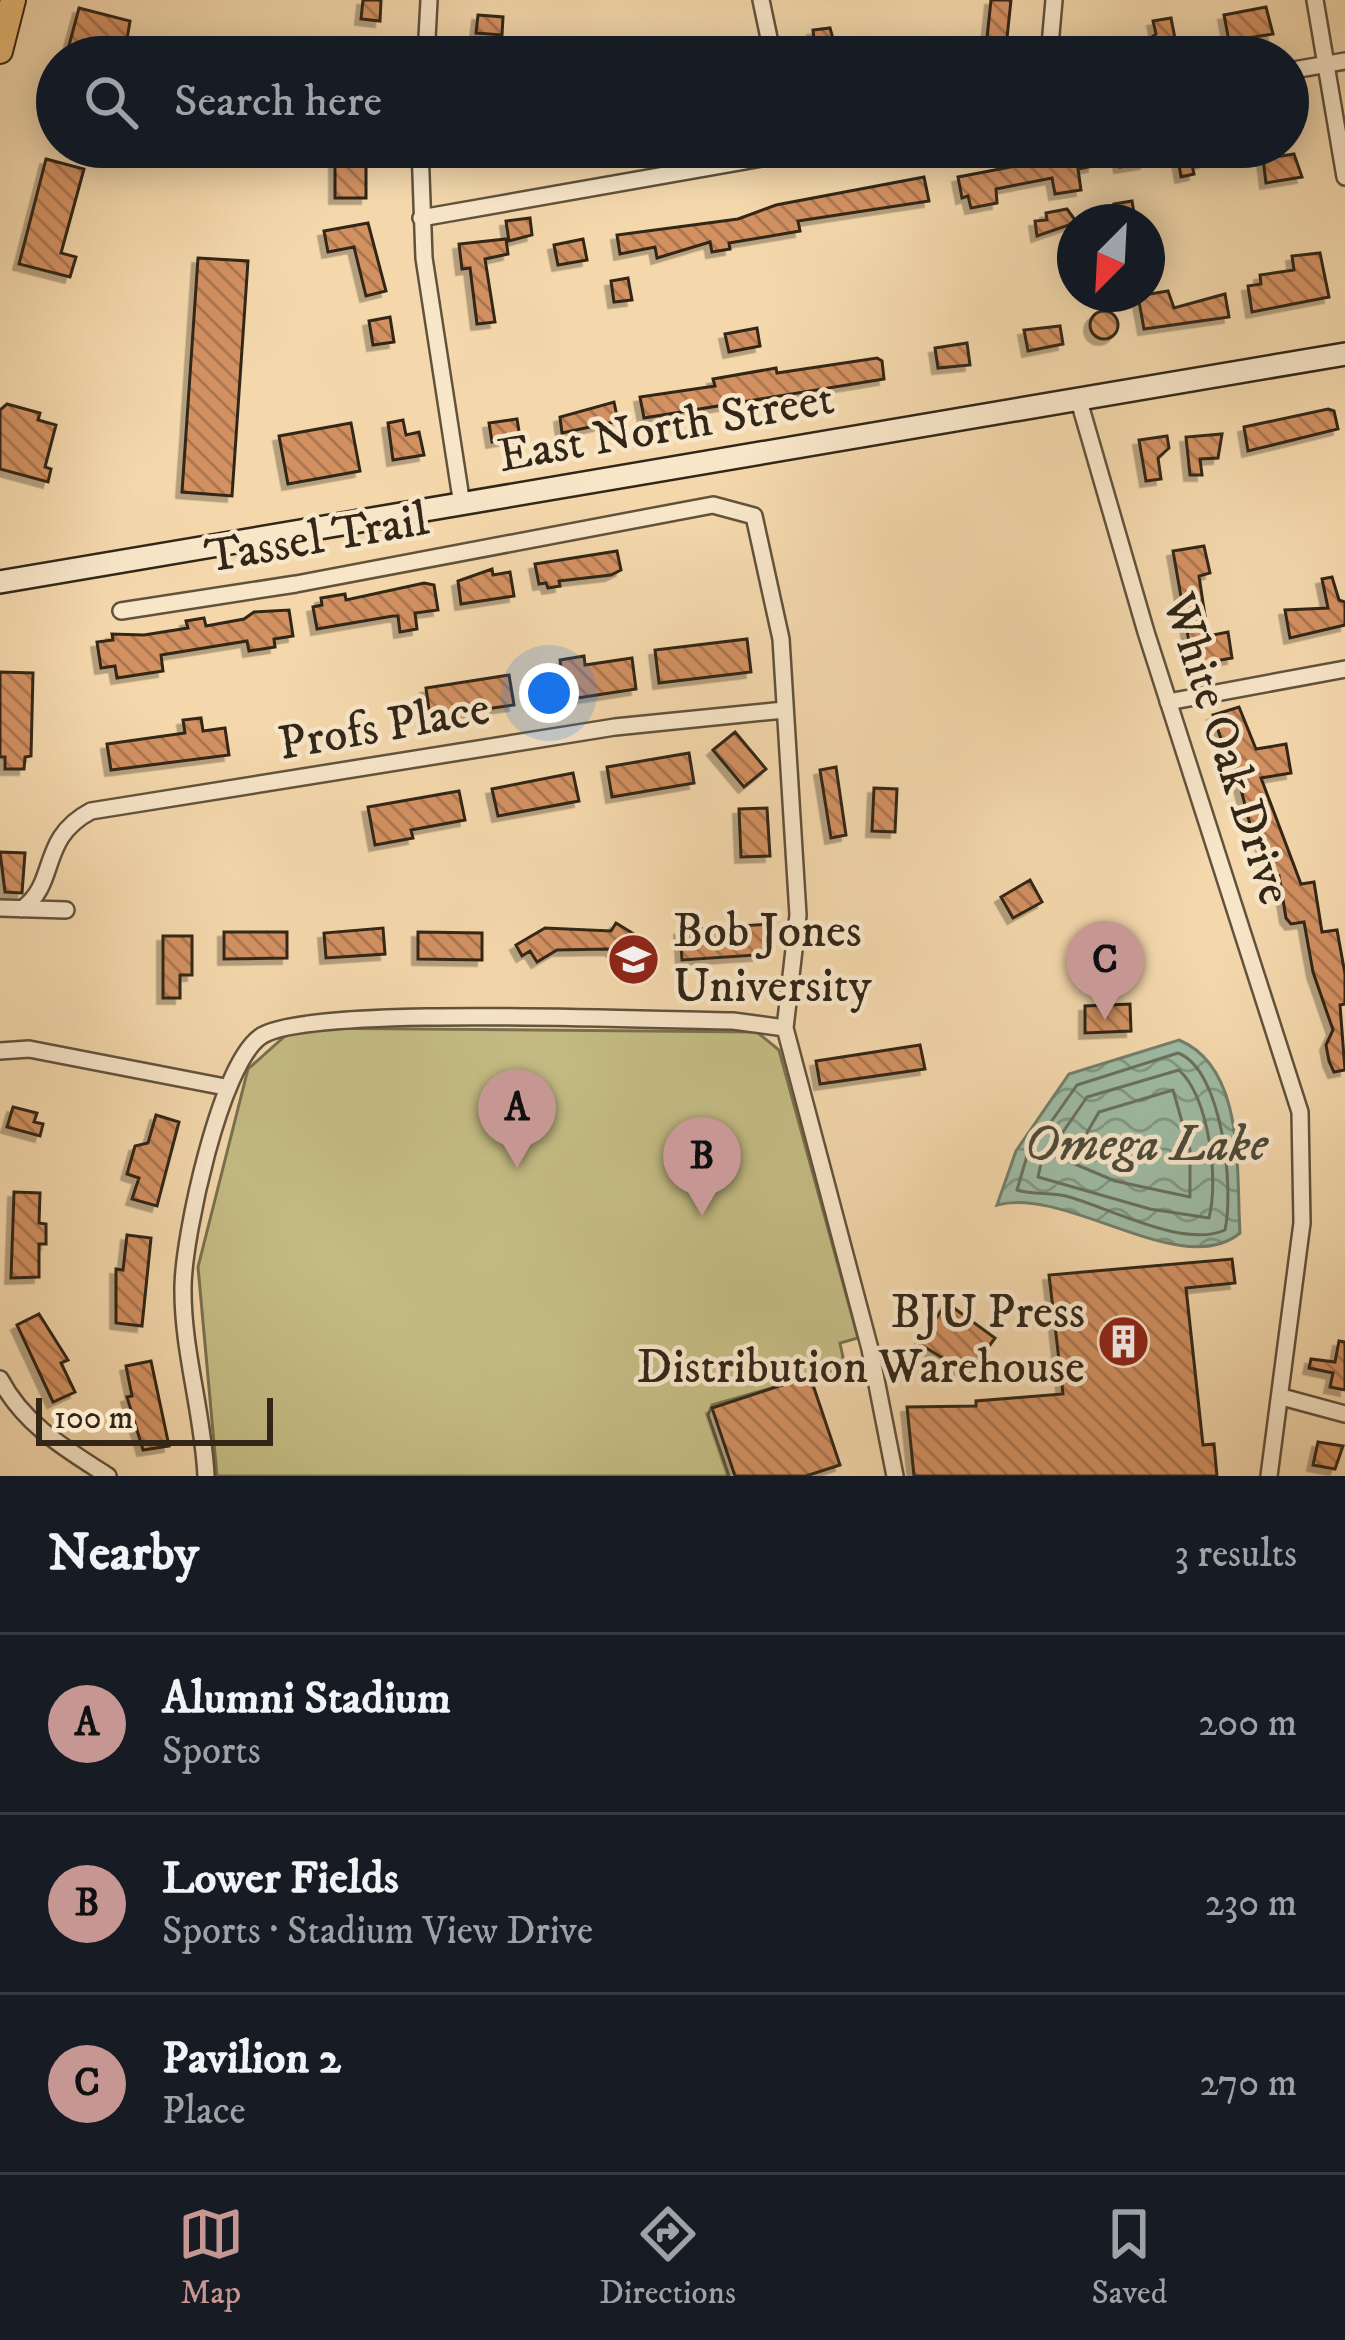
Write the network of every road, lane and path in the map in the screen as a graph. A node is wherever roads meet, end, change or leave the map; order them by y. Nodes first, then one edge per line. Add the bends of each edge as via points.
1 (13, 0) edge
2 (430, 0) edge
3 (761, 0) edge
4 (1054, 0) edge
5 (1315, 0) edge
6 (427, 36) edge
7 (769, 36) edge
8 (1050, 36) edge
9 (0, 51) edge
10 (1345, 61) edge
11 (1327, 64) junction
12 (1309, 67) edge
13 (420, 168) edge
14 (689, 168) edge
15 (1345, 177) edge
16 (421, 218) junction
17 (1345, 354) edge
18 (1079, 401) junction
19 (462, 505) junction
20 (0, 582) edge
21 (121, 611) dead end
22 (1345, 669) edge
23 (1168, 702) junction
24 (784, 710) junction
25 (0, 908) edge
26 (22, 909) junction
27 (66, 910) dead end
28 (784, 1028) junction
29 (0, 1051) edge
30 (224, 1087) junction
31 (0, 1379) edge
32 (1282, 1397) junction
33 (1345, 1414) edge
34 (108, 1476) edge
35 (206, 1476) edge
36 (895, 1476) edge
37 (1269, 1476) edge

1 - 9 main road
2 - 6 street
3 - 7 street
4 - 8 street
5 - 11 street
10 - 11 street
11 - 12 street
11 - 15 street
13 - 16 street
14 - 16 street
16 - 19 street
17 - 18 main road, East North Street
18 - 19 main road, East North Street
18 - 23 street, White Oak Drive
19 - 20 main road, East North Street
21 - 24 street, Tassel Trail via 728,505 754,517 766,552
22 - 23 street
23 - 32 street, White Oak Drive via 1300,1112 1302,1223
24 - 26 street, Profs Place via 615,727 91,811 58,841 41,891
24 - 28 street via 798,915
25 - 26 street
26 - 27 street
28 - 30 street via 572,1019 305,1023 254,1041
28 - 36 street via 870,1349
29 - 30 street via 29,1049
30 - 35 street via 184,1271
31 - 34 street via 38,1427
32 - 33 street
32 - 37 street, White Oak Drive

